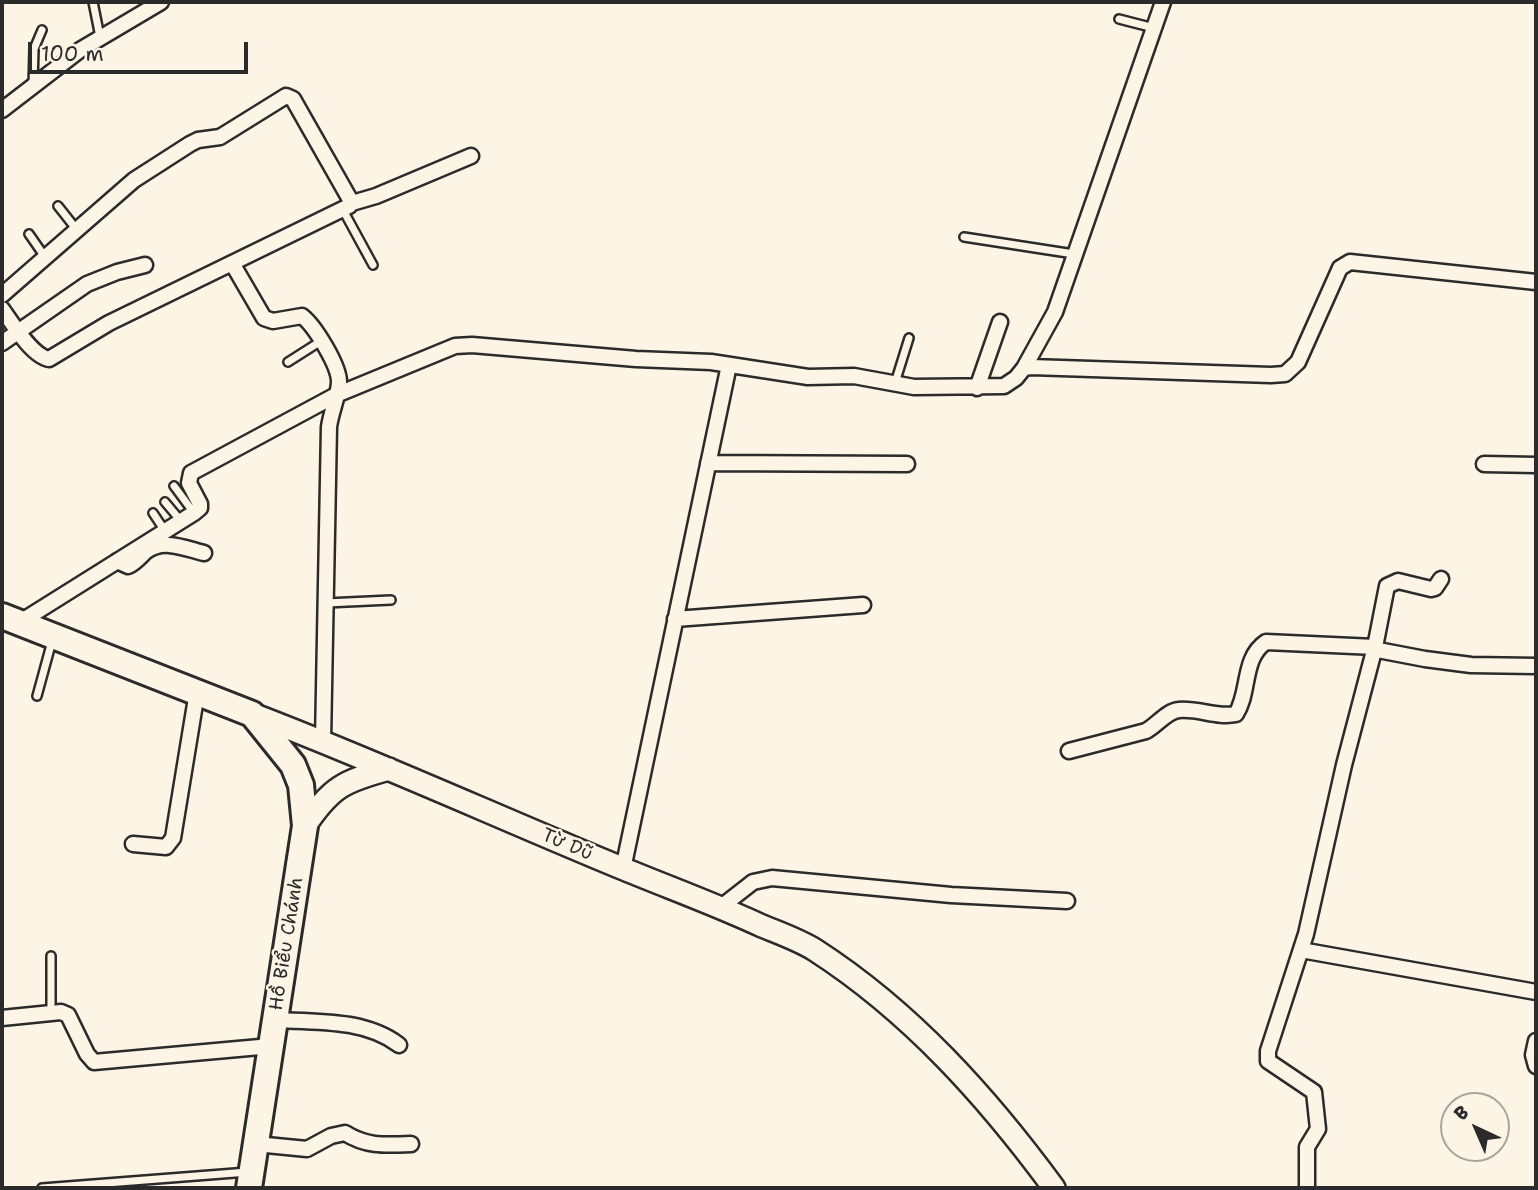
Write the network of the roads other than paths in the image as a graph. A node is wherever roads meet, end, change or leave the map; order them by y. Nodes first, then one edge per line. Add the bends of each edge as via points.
1 (93, 2) edge
2 (160, 2) edge
3 (1163, 2) edge
4 (1119, 19) dead end
5 (1154, 28) junction
6 (42, 30) dead end
7 (100, 37) junction
8 (33, 86) junction
9 (2, 110) edge
10 (471, 156) dead end
11 (58, 206) dead end
12 (348, 206) junction
13 (77, 230) junction
14 (29, 234) dead end
15 (964, 237) dead end
16 (1074, 254) junction
17 (45, 257) junction
18 (232, 263) junction
19 (145, 265) dead end
20 (373, 265) dead end
21 (1536, 282) edge
22 (2, 295) edge
23 (2, 309) edge
24 (1000, 322) dead end
25 (18, 331) junction
26 (909, 338) dead end
27 (321, 341) junction
28 (2, 343) edge
29 (288, 362) dead end
30 (729, 365) junction
31 (1032, 367) junction
32 (895, 383) junction
33 (977, 388) junction
34 (336, 395) junction
35 (708, 463) junction
36 (907, 464) dead end
37 (1484, 464) dead end
38 (1536, 465) edge
39 (174, 486) dead end
40 (165, 502) dead end
41 (153, 513) dead end
42 (194, 513) junction
43 (181, 522) junction
44 (165, 532) junction
45 (204, 553) dead end
46 (117, 561) junction
47 (1441, 579) dead end
48 (391, 600) dead end
49 (326, 603) junction
50 (863, 605) dead end
51 (675, 619) junction
52 (10, 620) edge
53 (53, 637) junction
54 (1375, 647) junction
55 (1536, 666) edge
56 (197, 692) junction
57 (37, 696) dead end
58 (252, 714) junction
59 (323, 741) junction
60 (1069, 751) dead end
61 (389, 769) junction
62 (305, 827) junction
63 (134, 844) dead end
64 (623, 869) junction
65 (1067, 901) dead end
66 (720, 907) junction
67 (1301, 950) junction
68 (51, 956) dead end
69 (1536, 992) edge
70 (51, 1013) junction
71 (2, 1018) edge
72 (275, 1020) junction
73 (1536, 1041) edge
74 (399, 1045) dead end
75 (271, 1046) junction
76 (1536, 1066) edge
77 (256, 1144) junction
78 (411, 1144) dead end
79 (251, 1180) edge
80 (42, 1188) edge
81 (1054, 1188) edge
82 (1307, 1188) edge

1 - 7 lane
2 - 7 street
3 - 5 street
4 - 5 lane
5 - 16 street
6 - 8 lane via 34,49
7 - 8 street
8 - 9 street
10 - 12 street
11 - 13 lane
12 - 13 street via 293,99 286,96 220,137 190,144 134,180
12 - 18 street
12 - 20 lane
13 - 17 street
14 - 17 lane
15 - 16 lane
16 - 31 street
17 - 22 street
18 - 25 street via 109,323 49,359
18 - 27 street via 264,318 302,316
19 - 25 street via 93,281
21 - 31 street via 1350,262 1340,268 1298,362 1285,374
23 - 25 street
24 - 33 street
25 - 28 street
26 - 32 lane
27 - 29 lane
27 - 34 street via 338,374
30 - 32 street via 797,376 854,376
30 - 34 street via 455,346
30 - 35 street
31 - 33 street via 1003,386
32 - 33 street
34 - 42 street via 191,473 189,483 200,504
34 - 49 street via 329,427
35 - 36 street
35 - 51 street
37 - 38 street
39 - 42 lane
40 - 43 lane
41 - 44 lane
42 - 43 street
43 - 44 street
44 - 46 street
45 - 46 street via 170,544 147,550 128,566
46 - 52 street
47 - 54 street via 1431,589 1398,581 1387,586
48 - 49 lane
49 - 59 street
50 - 51 street
51 - 64 street
52 - 53 highway, Từ Dũ
53 - 56 highway, Từ Dũ
53 - 57 lane
54 - 55 street via 1385,653 1471,665
54 - 60 street via 1266,642 1250,664 1236,714 1181,710 1146,730
54 - 67 street
56 - 58 highway, Từ Dũ
56 - 63 street via 173,838 166,847
58 - 59 main road, Từ Dũ
58 - 62 highway, Hồ Biểu Chánh via 293,765 301,785
59 - 61 main road, Từ Dũ
61 - 62 main road via 343,784 323,800
61 - 64 main road, Từ Dũ
62 - 72 highway, Hồ Biểu Chánh
64 - 66 main road, Từ Dũ
65 - 66 street via 772,878 753,882
66 - 81 main road, Từ Dũ via 812,948 924,1035 980,1094
67 - 69 street
67 - 82 street via 1268,1061 1314,1092 1318,1129 1307,1147
68 - 70 lane
70 - 71 street
70 - 75 street via 68,1015 94,1062
72 - 74 street via 345,1024
72 - 75 highway, Hồ Biểu Chánh
73 - 76 street
75 - 77 highway, Hồ Biểu Chánh
77 - 78 street via 307,1149 345,1133 372,1146
77 - 79 highway, Hồ Biểu Chánh
79 - 80 lane

